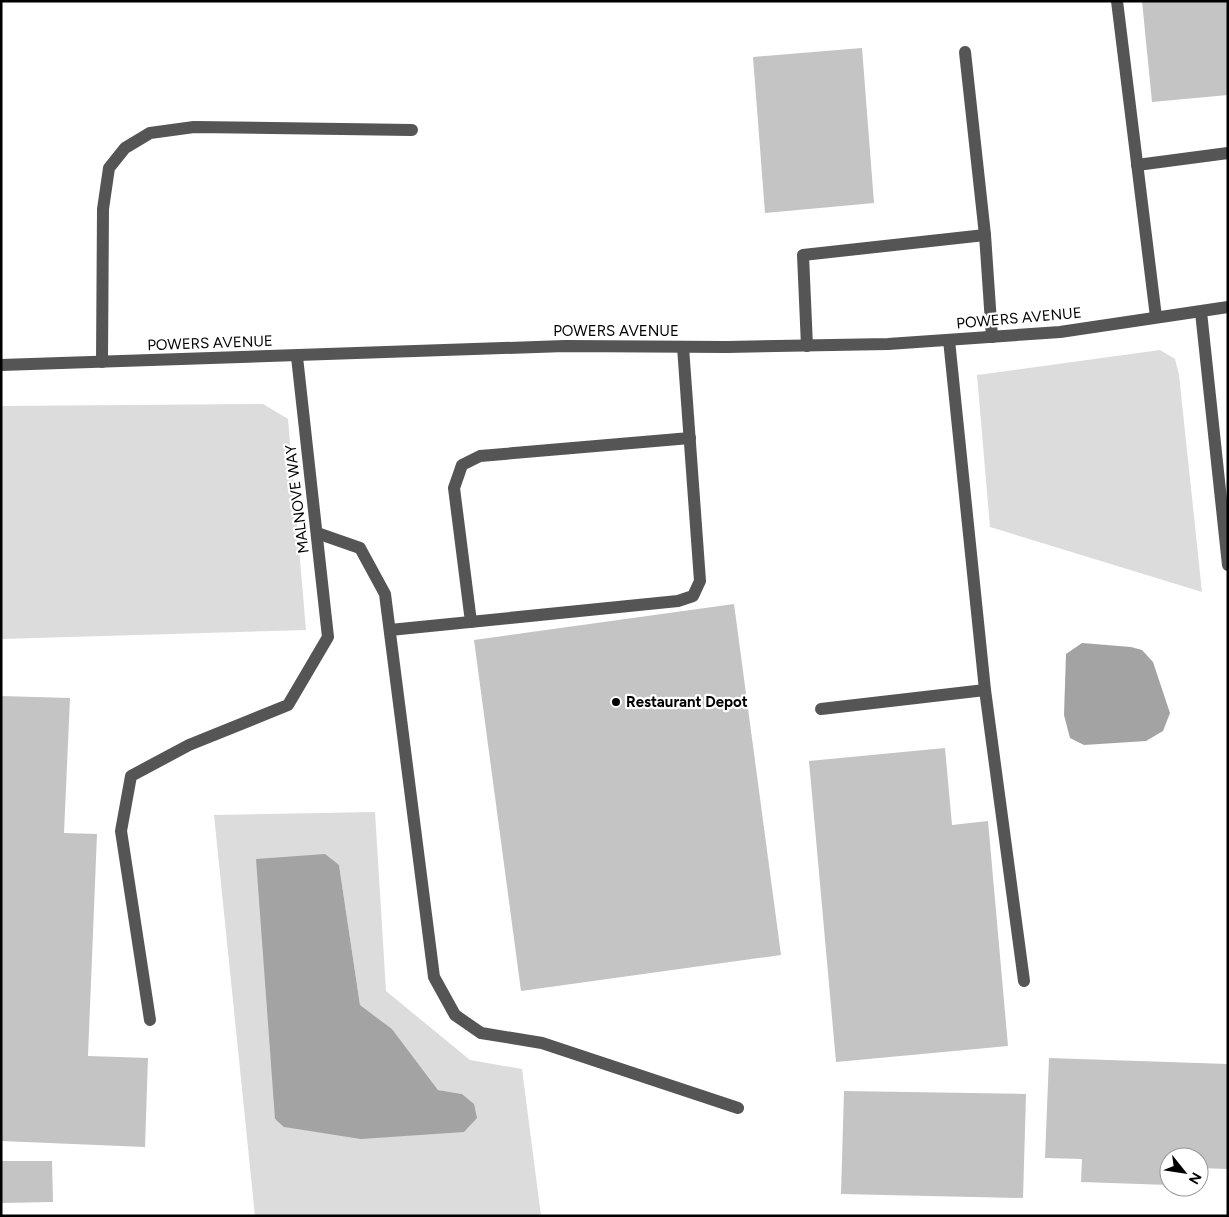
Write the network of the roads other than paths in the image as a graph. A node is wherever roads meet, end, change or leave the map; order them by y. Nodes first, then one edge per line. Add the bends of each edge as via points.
1 (1117, 1) edge
2 (965, 52) dead end
3 (412, 130) dead end
4 (1228, 153) edge
5 (1137, 165) junction
6 (985, 235) junction
7 (1228, 307) edge
8 (1202, 312) junction
9 (1156, 317) junction
10 (992, 337) junction
11 (949, 340) junction
12 (807, 346) junction
13 (683, 347) junction
14 (297, 357) junction
15 (102, 362) junction
16 (1, 365) edge
17 (690, 438) junction
18 (317, 533) junction
19 (1228, 565) edge
20 (471, 622) junction
21 (390, 630) junction
22 (985, 690) junction
23 (821, 710) dead end
24 (1024, 982) dead end
25 (150, 1020) dead end
26 (738, 1108) dead end

1 - 5 street
2 - 6 street
3 - 15 street via 194,127 150,134 124,148 109,168 104,209
4 - 5 street
5 - 9 street
6 - 10 street
6 - 12 street via 803,255
7 - 8 street, POWERS AVENUE
8 - 9 street, POWERS AVENUE
8 - 19 street
9 - 10 street, POWERS AVENUE via 1060,332
10 - 11 street, POWERS AVENUE
11 - 12 street, POWERS AVENUE
11 - 22 street
12 - 13 street, POWERS AVENUE
13 - 14 street, POWERS AVENUE via 565,346
13 - 17 street
14 - 15 street, POWERS AVENUE
14 - 18 street, MALNOVE WAY
15 - 16 street, POWERS AVENUE
17 - 20 street via 700,581 693,596 678,601
17 - 20 street via 480,456 462,465 454,488
18 - 21 street via 360,548 385,594
18 - 25 street, MALNOVE WAY via 328,637 288,705 189,745 131,776 121,831
20 - 21 street
21 - 26 street via 434,977 455,1015 481,1033 542,1043
22 - 23 street
22 - 24 street

